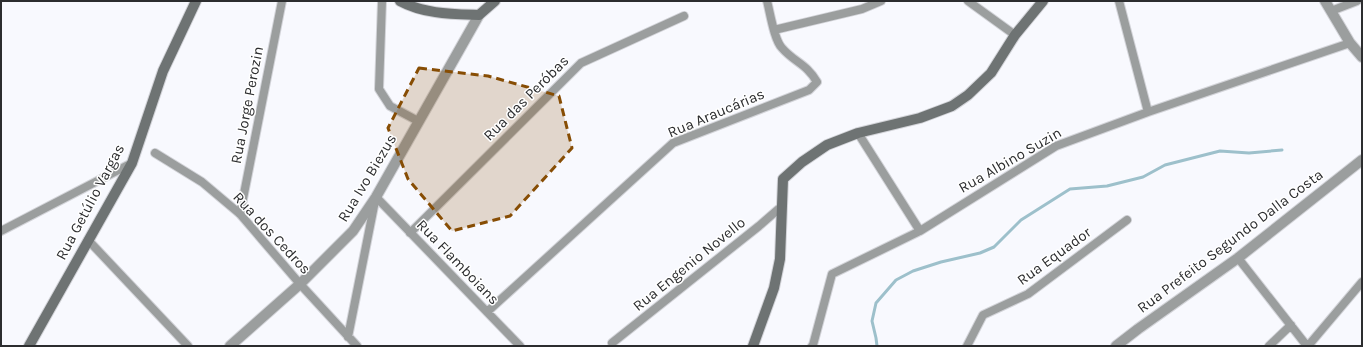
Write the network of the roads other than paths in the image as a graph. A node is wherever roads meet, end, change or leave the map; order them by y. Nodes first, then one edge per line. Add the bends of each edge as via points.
1 (196, 1) edge
2 (282, 1) edge
3 (382, 1) edge
4 (400, 1) edge
5 (495, 1) edge
6 (767, 1) edge
7 (881, 1) edge
8 (968, 1) edge
9 (1043, 1) edge
10 (1119, 1) edge
11 (1325, 1) edge
12 (1357, 1) edge
13 (1331, 11) junction
14 (480, 15) junction
15 (684, 16) dead end
16 (774, 30) junction
17 (1015, 35) junction
18 (1350, 43) junction
19 (1362, 58) edge
20 (1148, 112) junction
21 (418, 121) junction
22 (858, 133) junction
23 (155, 153) dead end
24 (1362, 160) edge
25 (132, 163) junction
26 (376, 196) junction
27 (782, 206) junction
28 (240, 214) junction
29 (1127, 220) dead end
30 (1, 231) edge
31 (920, 231) junction
32 (410, 233) junction
33 (88, 240) junction
34 (1238, 258) junction
35 (1362, 282) edge
36 (300, 284) junction
37 (487, 312) junction
38 (1291, 325) junction
39 (348, 337) junction
40 (612, 343) dead end
41 (29, 346) edge
42 (188, 346) edge
43 (230, 346) edge
44 (357, 346) edge
45 (520, 346) edge
46 (753, 346) edge
47 (813, 346) edge
48 (967, 346) edge
49 (1116, 346) edge
50 (1269, 346) edge
51 (1308, 346) edge

1 - 25 main road, Rua Getúlio Vargas via 163,71
2 - 28 street, Rua Jorge Perozin
3 - 21 street via 379,89 390,106
4 - 14 main road via 439,14
5 - 14 main road
6 - 16 street, Rua Araucárias
7 - 16 street via 862,9
8 - 17 street
9 - 17 main road
10 - 20 street
11 - 13 street
12 - 13 street
13 - 18 street
14 - 21 street, Rua Ivo Biezus
15 - 32 street, Rua das Peróbas via 581,63
16 - 37 street, Rua Araucárias via 781,47 812,72 817,82 809,90 673,143
17 - 22 main road via 991,73 952,106 920,118
18 - 19 street
18 - 20 street, Rua Albino Suzin
20 - 31 street, Rua Albino Suzin via 1056,146
21 - 26 street, Rua Ivo Biezus
22 - 27 main road via 827,145 783,179
22 - 31 street
23 - 28 street, Rua dos Cedros via 202,182
24 - 34 street, Rua Prefeito Segundo Dalla Costa
25 - 30 street
25 - 33 main road, Rua Getúlio Vargas
26 - 32 street, Rua Flamboians
26 - 36 street, Rua Ivo Biezus via 354,231
26 - 39 street
27 - 40 street, Rua Engenio Novello
27 - 46 main road via 780,258 774,288
28 - 36 street, Rua dos Cedros
29 - 48 street, Rua Equador via 1028,294 982,315
31 - 47 street, Rua Albino Suzin via 832,274
32 - 37 street, Rua Flamboians
33 - 41 main road, Rua Getúlio Vargas
33 - 42 street
34 - 38 street
34 - 49 street, Rua Prefeito Segundo Dalla Costa
35 - 51 street
36 - 39 street, Rua dos Cedros
36 - 43 street, Rua Ivo Biezus
37 - 45 street, Rua Flamboians
38 - 50 street
38 - 51 street
39 - 44 street, Rua dos Cedros

